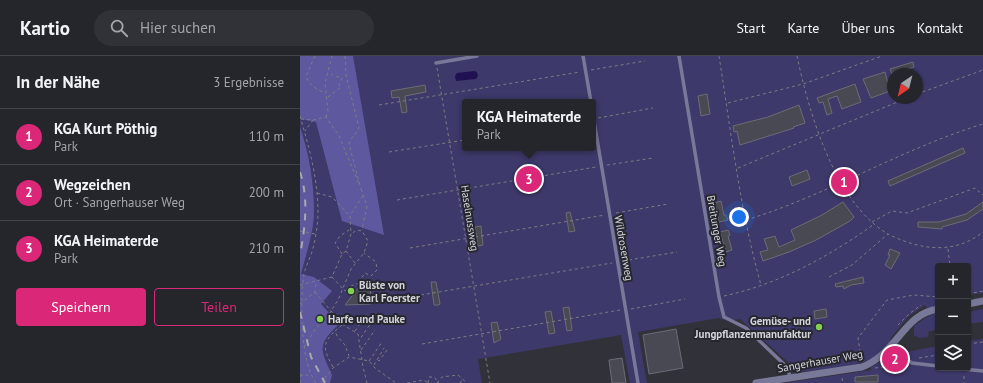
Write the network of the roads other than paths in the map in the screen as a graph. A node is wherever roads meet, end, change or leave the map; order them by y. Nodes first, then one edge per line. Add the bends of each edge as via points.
1 (477, 56) edge
2 (582, 56) edge
3 (679, 56) edge
4 (436, 63) road end
5 (590, 99) edge
6 (596, 135) edge
7 (983, 301) edge
8 (971, 303) edge
9 (935, 310) edge
10 (891, 348) junction
11 (935, 366) edge
12 (971, 370) edge
13 (983, 371) edge
14 (790, 378) junction
15 (638, 383) edge
16 (756, 383) edge

1 - 4 lane
2 - 5 lane
3 - 14 lane, Breitunger Weg via 724,317 750,332 788,368
6 - 15 lane, Wildrosenweg
7 - 8 street
9 - 10 street, Sangerhauser Weg via 917,317
10 - 11 lane via 912,363
10 - 14 street, Sangerhauser Weg via 875,362 862,367
12 - 13 lane
14 - 16 street, Sangerhauser Weg

